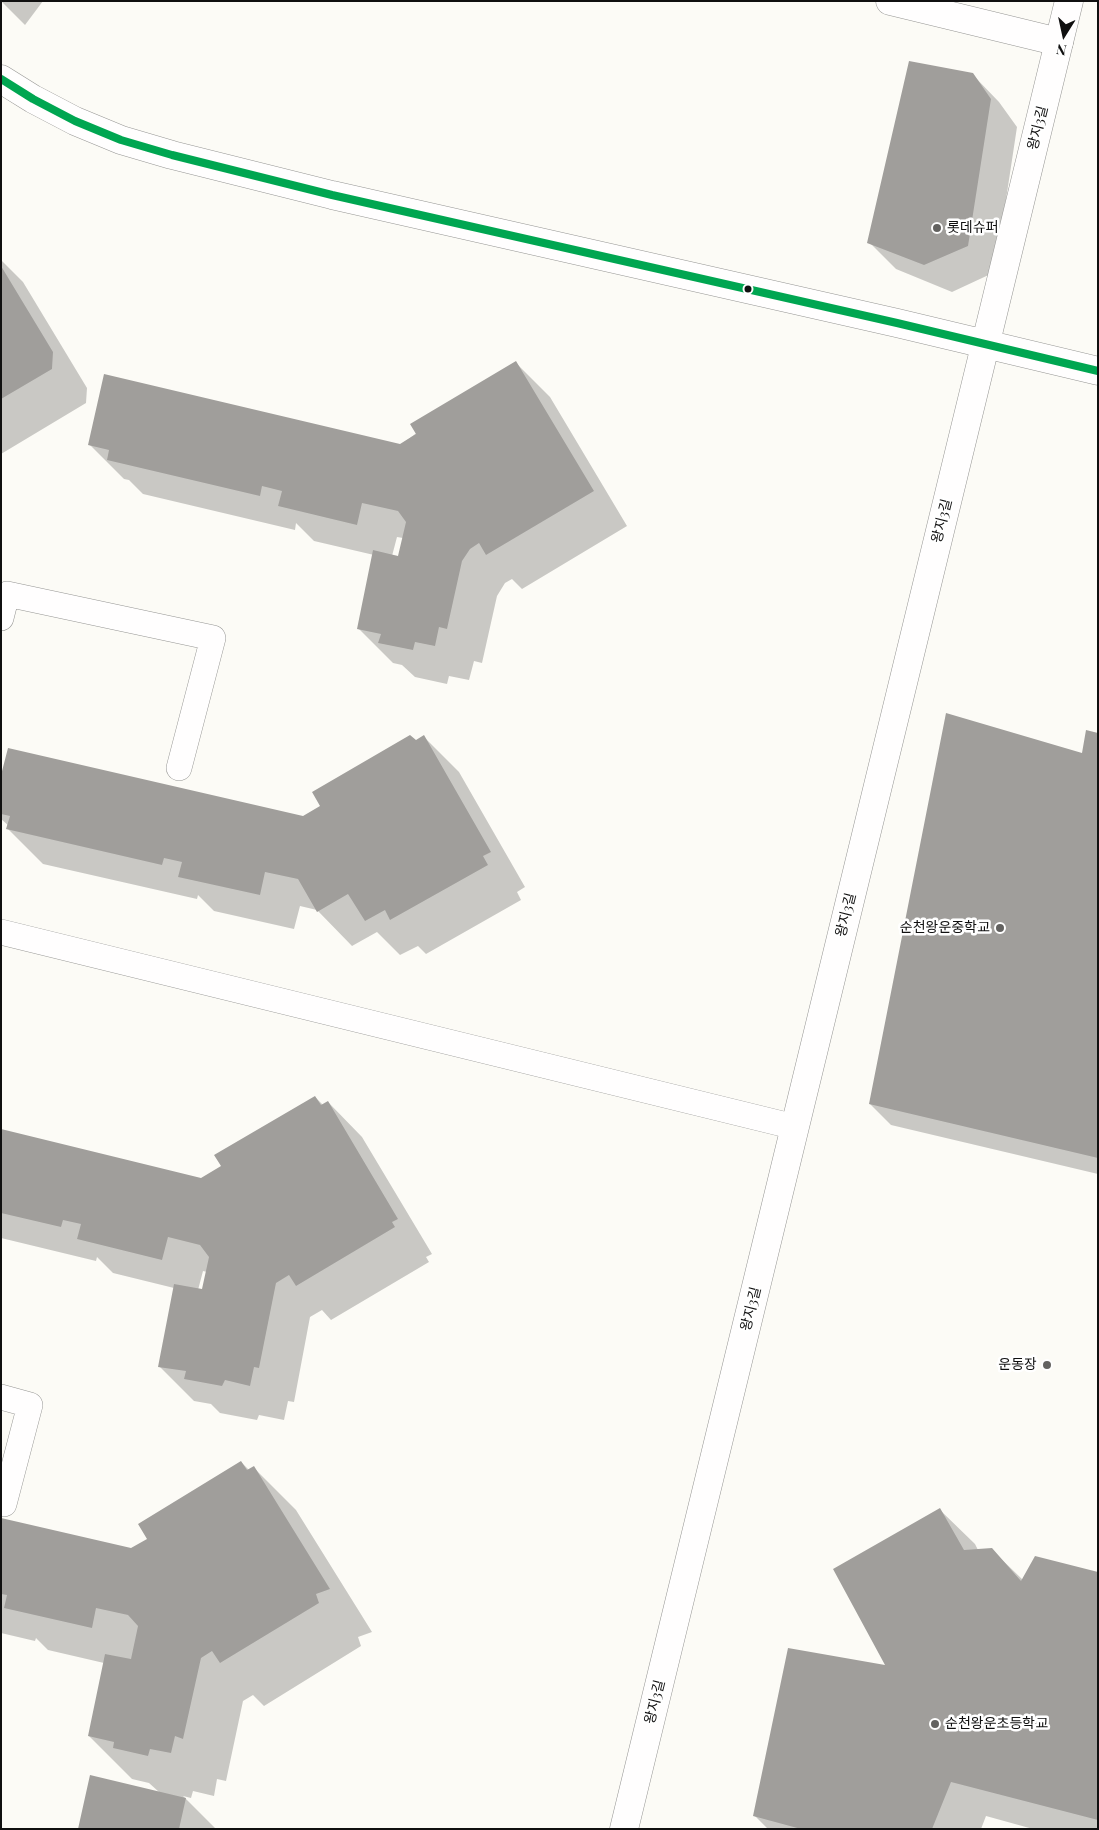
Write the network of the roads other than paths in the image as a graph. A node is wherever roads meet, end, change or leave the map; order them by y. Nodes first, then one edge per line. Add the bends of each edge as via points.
1 (890, 1) edge
2 (1069, 1) edge
3 (1059, 42) junction
4 (1, 79) edge
5 (985, 344) junction
6 (1098, 371) edge
7 (4, 593) edge
8 (1, 618) edge
9 (179, 768) dead end
10 (1, 932) edge
11 (795, 1127) junction
12 (1, 1398) edge
13 (4, 1504) dead end
14 (624, 1829) edge

1 - 3 street
2 - 3 street, 왕지3길
3 - 5 street, 왕지3길
4 - 5 street via 75,121 120,140 172,155 332,195
5 - 6 street
5 - 11 street, 왕지3길
7 - 8 lane
7 - 9 lane via 213,638
10 - 11 lane
11 - 14 street, 왕지3길
12 - 13 lane via 30,1405

